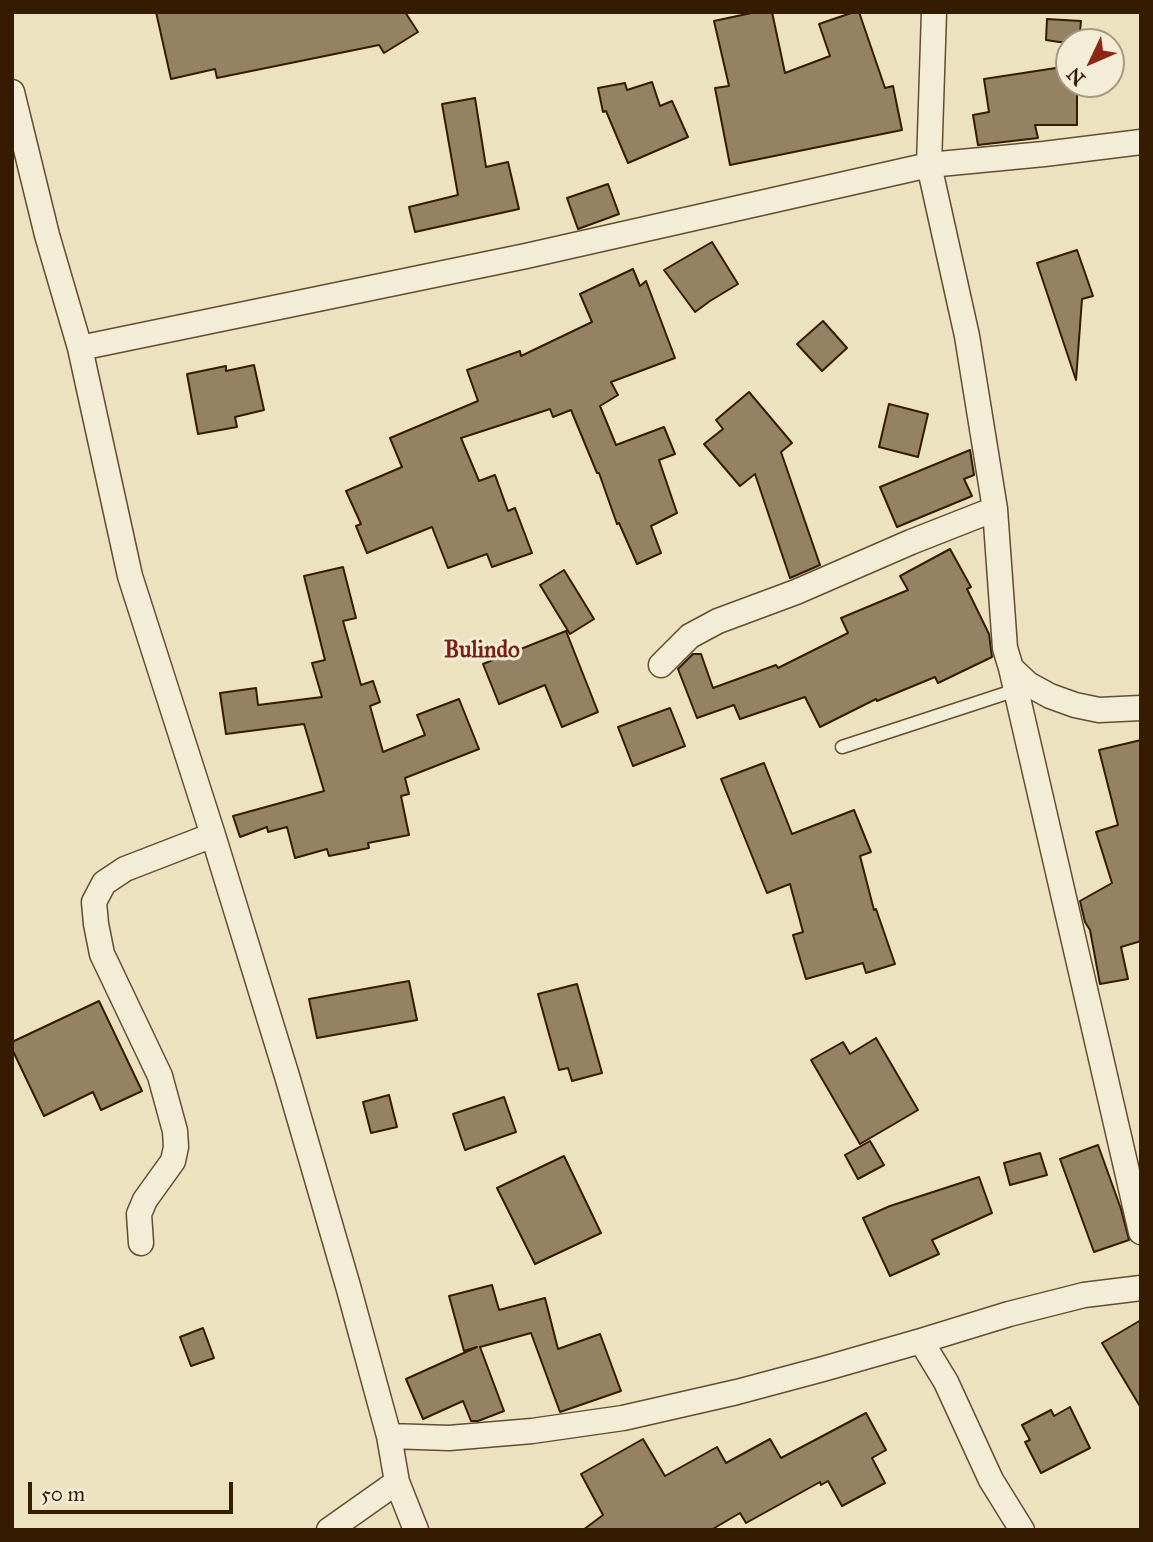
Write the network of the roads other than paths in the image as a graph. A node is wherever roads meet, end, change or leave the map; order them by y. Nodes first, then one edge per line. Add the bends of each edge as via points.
1 (934, 12) edge
2 (12, 92) edge
3 (1141, 142) edge
4 (929, 165) junction
5 (80, 348) junction
6 (995, 509) junction
7 (661, 665) dead end
8 (1013, 679) junction
9 (1141, 708) edge
10 (842, 747) dead end
11 (213, 835) junction
12 (1141, 1232) edge
13 (141, 1243) dead end
14 (1141, 1288) edge
15 (921, 1341) junction
16 (389, 1436) junction
17 (397, 1482) junction
18 (328, 1530) edge
19 (416, 1530) edge
20 (1022, 1530) edge

1 - 4 street
2 - 5 street
3 - 4 street
4 - 5 street via 526,256
4 - 6 street via 967,336
5 - 11 street via 130,576
6 - 7 street via 718,621 690,636
6 - 8 street via 1004,648
8 - 9 street via 1075,705 1099,710
8 - 10 lane
8 - 12 street
11 - 13 street via 125,869 104,883 94,902 102,954 160,1076 175,1131 173,1161 139,1214
11 - 16 street
14 - 15 street via 1071,1298
15 - 16 street via 623,1418 449,1438
15 - 20 street via 946,1382 991,1480
16 - 17 street
17 - 18 street
17 - 19 street

